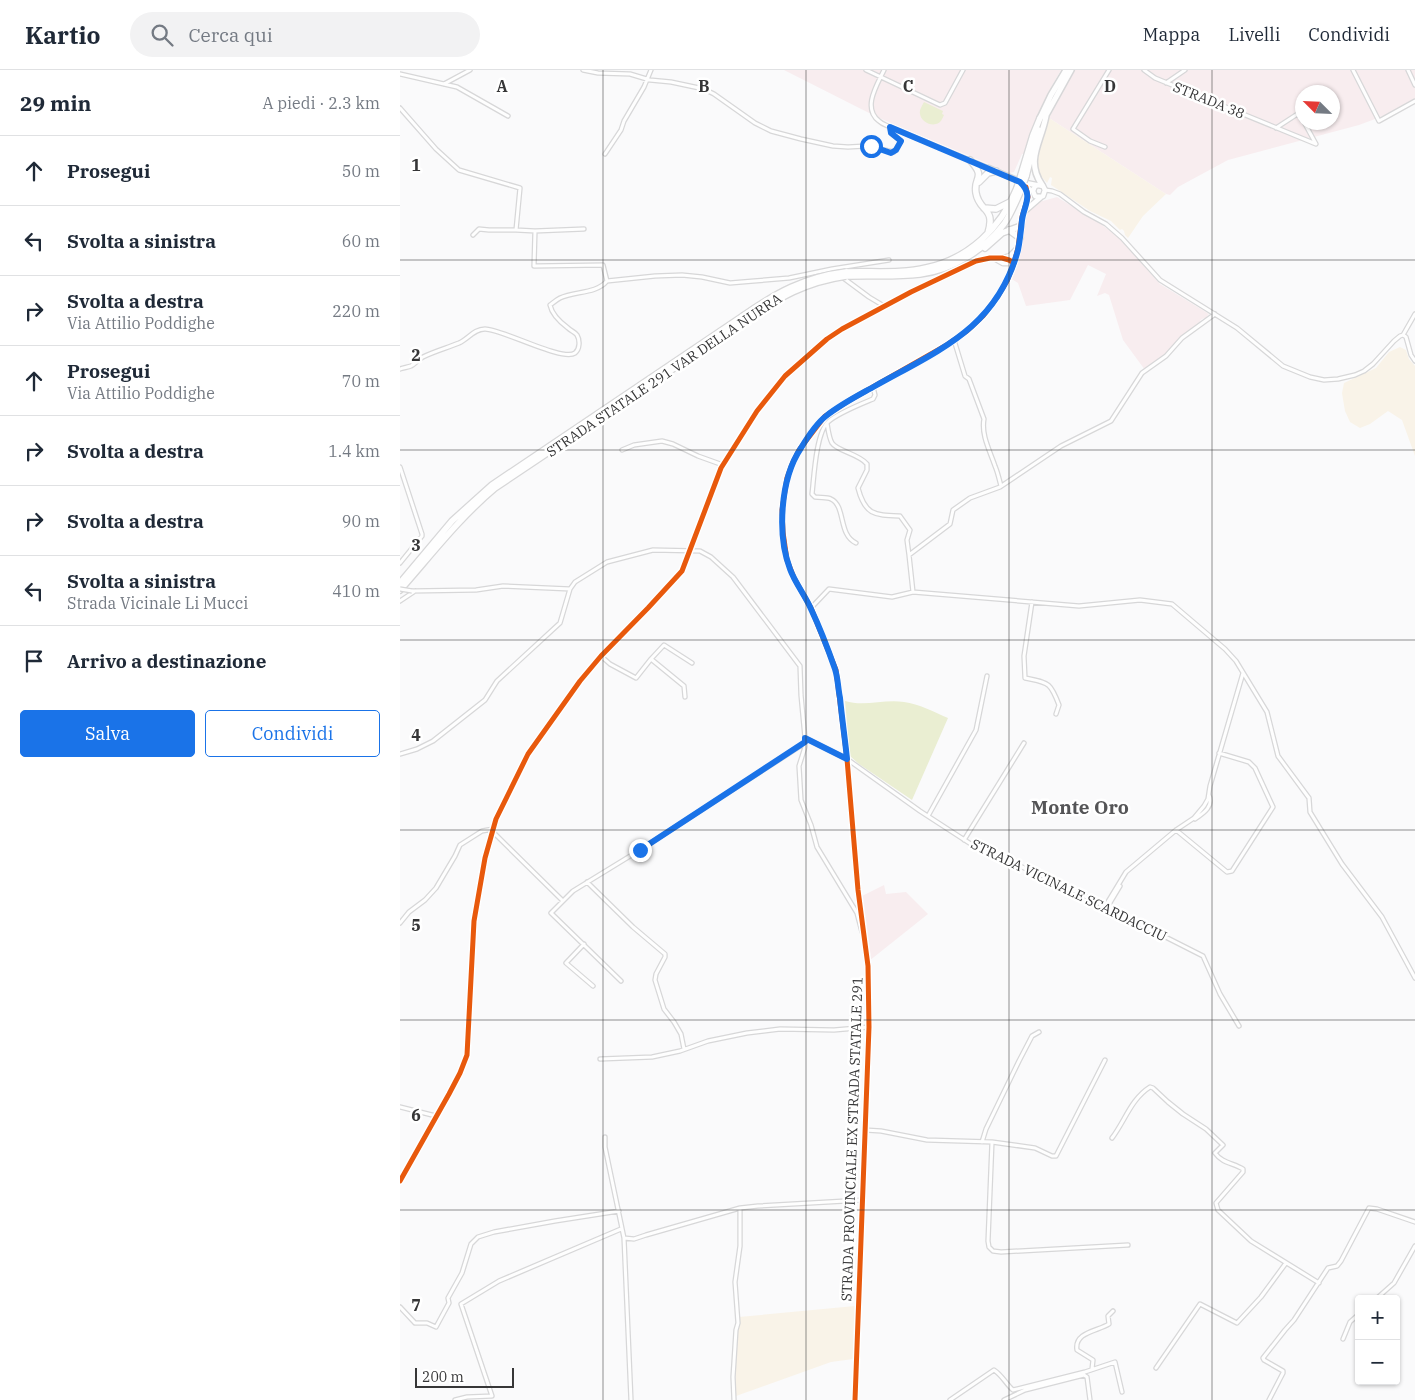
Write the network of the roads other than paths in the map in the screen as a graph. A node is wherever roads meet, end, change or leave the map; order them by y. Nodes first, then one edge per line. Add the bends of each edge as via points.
1 (470, 70) edge
2 (583, 70) edge
3 (651, 70) edge
4 (866, 70) edge
5 (884, 70) edge
6 (963, 70) edge
7 (1066, 70) edge
8 (1071, 70) edge
9 (1109, 70) edge
10 (1144, 70) edge
11 (1185, 70) edge
12 (1353, 70) edge
13 (1408, 70) edge
14 (400, 74) edge
15 (881, 77) junction
16 (647, 79) junction
17 (1166, 83) junction
18 (444, 84) junction
19 (1415, 84) edge
20 (1415, 101) edge
21 (400, 108) edge
22 (1295, 115) edge
23 (508, 116) dead end
24 (1043, 118) junction
25 (890, 127) junction
26 (1275, 128) junction
27 (1308, 130) edge
28 (1105, 147) dead end
29 (605, 154) dead end
30 (970, 160) junction
31 (988, 168) junction
32 (996, 171) junction
33 (979, 177) junction
34 (1020, 182) junction
35 (977, 183) junction
36 (1041, 187) junction
37 (1022, 188) junction
38 (1033, 192) junction
39 (1040, 197) junction
40 (1012, 201) junction
41 (1026, 203) junction
42 (984, 208) junction
43 (1025, 211) junction
44 (1022, 226) junction
45 (516, 230) junction
46 (584, 230) dead end
47 (1009, 230) junction
48 (535, 231) junction
49 (473, 235) dead end
50 (987, 235) junction
51 (1020, 238) junction
52 (1018, 248) junction
53 (974, 253) junction
54 (889, 260) dead end
55 (1002, 261) junction
56 (1014, 263) junction
57 (832, 269) junction
58 (846, 274) junction
59 (607, 281) junction
60 (1007, 281) junction
61 (885, 306) junction
62 (1215, 314) junction
63 (1415, 314) edge
64 (1403, 336) junction
65 (954, 340) junction
66 (1415, 361) edge
67 (400, 369) edge
68 (872, 387) junction
69 (827, 423) junction
70 (622, 450) dead end
71 (723, 465) junction
72 (400, 468) edge
73 (493, 486) junction
74 (1001, 486) junction
75 (856, 543) dead end
76 (689, 551) junction
77 (909, 555) junction
78 (400, 563) edge
79 (400, 583) edge
80 (570, 589) junction
81 (400, 590) edge
82 (413, 591) junction
83 (913, 592) junction
84 (400, 601) edge
85 (1032, 602) junction
86 (811, 608) junction
87 (601, 656) junction
88 (651, 659) junction
89 (692, 663) dead end
90 (1243, 673) junction
91 (987, 676) dead end
92 (685, 698) dead end
93 (1056, 714) dead end
94 (805, 740) junction
95 (1024, 743) dead end
96 (1219, 753) junction
97 (400, 754) edge
98 (847, 759) junction
99 (928, 816) junction
100 (492, 830) junction
101 (1177, 831) junction
102 (964, 840) junction
103 (587, 882) junction
104 (563, 901) junction
105 (1107, 906) junction
106 (400, 923) edge
107 (584, 944) junction
108 (865, 946) junction
109 (1415, 978) edge
110 (621, 981) dead end
111 (593, 986) dead end
112 (1239, 1026) dead end
113 (869, 1027) junction
114 (1039, 1032) dead end
115 (684, 1049) junction
116 (600, 1059) dead end
117 (1104, 1060) dead end
118 (400, 1107) edge
119 (437, 1117) junction
120 (865, 1130) junction
121 (605, 1137) dead end
122 (1112, 1138) dead end
123 (982, 1142) junction
124 (992, 1142) junction
125 (402, 1173) edge
126 (400, 1181) edge
127 (863, 1200) junction
128 (740, 1208) junction
129 (619, 1211) junction
130 (1415, 1222) edge
131 (621, 1229) junction
132 (624, 1238) junction
133 (1128, 1245) dead end
134 (1415, 1246) edge
135 (1286, 1263) junction
136 (1319, 1282) junction
137 (1380, 1295) edge
138 (400, 1306) edge
139 (1112, 1311) dead end
140 (1355, 1318) edge
141 (1343, 1339) dead end
142 (1156, 1368) dead end
143 (1092, 1369) junction
144 (1122, 1392) dead end
145 (455, 1400) edge
146 (631, 1400) edge
147 (734, 1400) edge
148 (855, 1400) edge
149 (950, 1400) edge
150 (1004, 1400) edge
151 (1090, 1400) edge
152 (1269, 1400) edge

1 - 18 street
2 - 16 street via 630,74
3 - 16 street
4 - 15 street
5 - 15 street
6 - 15 street via 945,103 940,105
7 - 24 main road, STRADA STATALE 291 VAR DELLA NURRA via 1051,95
8 - 24 main road, STRADA STATALE 291 VAR DELLA NURRA
9 - 28 street via 1073,129
10 - 17 street, STRADA 38
11 - 17 street
12 - 20 street via 1379,121
13 - 19 street
14 - 18 street
15 - 25 street via 871,107 878,121
16 - 25 street via 704,89 765,128 832,146 866,146 894,152 901,141 891,133
16 - 29 street
17 - 26 street, STRADA 38
18 - 23 street via 464,90
21 - 45 street via 459,170 521,189
22 - 26 street, STRADA 38
24 - 36 main road via 1034,161
24 - 37 highway, STRADA STATALE 291 VAR DELLA NURRA, bridge via 1033,135
25 - 30 street
26 - 27 street, STRADA 38 via 1316,144
30 - 31 street
30 - 33 highway
31 - 32 street
31 - 33 highway
32 - 34 street
32 - 35 highway via 988,173
33 - 35 highway
34 - 36 street
34 - 37 street
35 - 42 highway via 976,194
36 - 38 street via 1034,188
36 - 39 street via 1044,195
36 - 62 street via 1060,194 1106,224 1156,276
37 - 38 street
37 - 40 highway, STRADA STATALE 291 VAR DELLA NURRA
37 - 41 street via 1028,196
37 - 53 highway, STRADA STATALE 291 VAR DELLA NURRA via 1003,225
38 - 39 street
38 - 41 street, STRADA PROVINCIALE EX STRADA STATALE 291
39 - 43 street
40 - 42 highway via 996,209
40 - 50 highway, STRADA STATALE 291 VAR DELLA NURRA
41 - 43 street, STRADA PROVINCIALE EX STRADA STATALE 291
42 - 50 highway via 991,218
43 - 44 street, STRADA PROVINCIALE EX STRADA STATALE 291
44 - 47 highway
44 - 51 street, STRADA PROVINCIALE EX STRADA STATALE 291
45 - 48 street
45 - 49 street via 479,229
46 - 48 street
47 - 51 highway
47 - 53 highway
48 - 59 street via 534,266 603,265
50 - 58 highway, STRADA STATALE 291 VAR DELLA NURRA via 964,253 941,265
51 - 52 street, STRADA PROVINCIALE EX STRADA STATALE 291
52 - 55 street
52 - 56 street, STRADA PROVINCIALE EX STRADA STATALE 291
53 - 58 highway, STRADA STATALE 291 VAR DELLA NURRA via 946,267 921,274
54 - 57 street
55 - 56 street
55 - 60 street
55 - 61 street via 994,258 976,261
56 - 60 street, STRADA PROVINCIALE EX STRADA STATALE 291
57 - 59 street via 789,278 730,283 682,275
57 - 61 street
58 - 73 highway, STRADA STATALE 291 VAR DELLA NURRA, bridge via 801,287 744,318
59 - 67 street via 594,289 560,298 550,305 555,317 578,338 578,349 574,354 536,347 482,329 421,358 412,366
60 - 65 street, STRADA PROVINCIALE EX STRADA STATALE 291 via 983,316
61 - 71 street via 827,339 785,376 757,411
62 - 64 street via 1278,363 1324,380 1364,371
62 - 74 street via 1142,373 1111,421 1061,446
63 - 64 street
64 - 66 street
65 - 68 street, STRADA PROVINCIALE EX STRADA STATALE 291
65 - 74 street via 984,418 987,446
68 - 69 street via 873,399
68 - 86 street, STRADA PROVINCIALE EX STRADA STATALE 291 via 825,416 799,450 787,478 782,510 787,560
69 - 75 street via 817,449 812,494 836,502 846,533
69 - 77 street via 835,447 867,464 858,488 865,507 871,512 900,516 910,530 907,540
70 - 71 street via 662,441
71 - 76 street
72 - 78 street via 422,536
73 - 79 highway, STRADA STATALE 291 VAR DELLA NURRA via 452,522
73 - 81 highway, STRADA STATALE 291 VAR DELLA NURRA
74 - 77 street via 970,498 953,510 950,524
76 - 80 street via 653,550 607,562 575,582
76 - 87 street via 682,570
76 - 94 street via 711,557 733,576 800,666
77 - 83 street
80 - 82 street via 503,586
80 - 97 street via 560,623 497,681 485,700 433,742
81 - 82 street, bridge
82 - 84 street
83 - 85 street
83 - 86 street via 892,597 829,589
85 - 90 street via 1080,606 1140,600 1172,604 1225,649
85 - 93 street via 1024,656 1025,678 1049,685 1059,704
86 - 98 street, STRADA PROVINCIALE EX STRADA STATALE 291 via 836,670
87 - 88 street via 636,678
87 - 100 street via 528,754
88 - 89 street via 665,645
88 - 92 street via 684,686
90 - 96 street
90 - 109 street via 1267,712 1278,756 1309,798 1310,812 1342,864 1382,917
91 - 99 street via 976,730
94 - 98 street, STRADA VICINALE SCARDACCIU
94 - 103 street
94 - 108 street via 799,766 801,800 817,847 857,913
95 - 102 street
96 - 101 street via 1204,806
96 - 101 street via 1249,762 1255,768 1273,807 1232,871 1227,872
98 - 99 street, STRADA VICINALE SCARDACCIU
98 - 108 street, STRADA PROVINCIALE EX STRADA STATALE 291
99 - 102 street, STRADA VICINALE SCARDACCIU
100 - 104 street
100 - 106 street via 482,831 460,845 436,888
100 - 119 street via 474,921 467,1055
101 - 105 street via 1126,872
102 - 105 street, STRADA VICINALE SCARDACCIU
103 - 104 street
103 - 115 street via 665,954 655,980 664,1009 680,1034
104 - 107 street via 550,913
105 - 112 street, STRADA VICINALE SCARDACCIU via 1203,956
107 - 110 street
107 - 111 street via 566,963
108 - 113 street, STRADA PROVINCIALE EX STRADA STATALE 291
113 - 115 street via 747,1032
113 - 120 street, STRADA PROVINCIALE EX STRADA STATALE 291
114 - 123 street via 1032,1036
115 - 116 street via 652,1057
117 - 124 street via 1056,1156 1035,1148
118 - 119 street
119 - 125 street
120 - 123 street via 927,1140
120 - 127 street, STRADA PROVINCIALE EX STRADA STATALE 291
121 - 129 street
122 - 135 street via 1136,1100 1144,1091 1153,1088 1223,1145 1215,1153 1222,1160 1243,1169 1216,1204 1218,1210 1251,1241
123 - 124 street
124 - 133 street via 988,1241 993,1251
125 - 126 street
127 - 128 street
127 - 148 street, STRADA PROVINCIALE EX STRADA STATALE 291
128 - 132 street via 646,1235
128 - 147 street via 740,1246 735,1282 738,1323
129 - 131 street
129 - 138 street via 478,1237 471,1244 462,1273 436,1327 416,1323
130 - 136 street via 1368,1208 1337,1266 1328,1268
131 - 132 street
131 - 145 street via 499,1281 461,1304 492,1396
132 - 146 street
134 - 137 street via 1394,1283
135 - 136 street
135 - 142 street via 1237,1323 1200,1304
136 - 152 street via 1263,1358 1283,1370
139 - 143 street via 1108,1316 1109,1324 1085,1334 1076,1345 1077,1350 1093,1360
140 - 141 street
143 - 144 street via 1115,1362
143 - 149 street via 1013,1390 994,1370
150 - 151 street via 1026,1390 1084,1375

